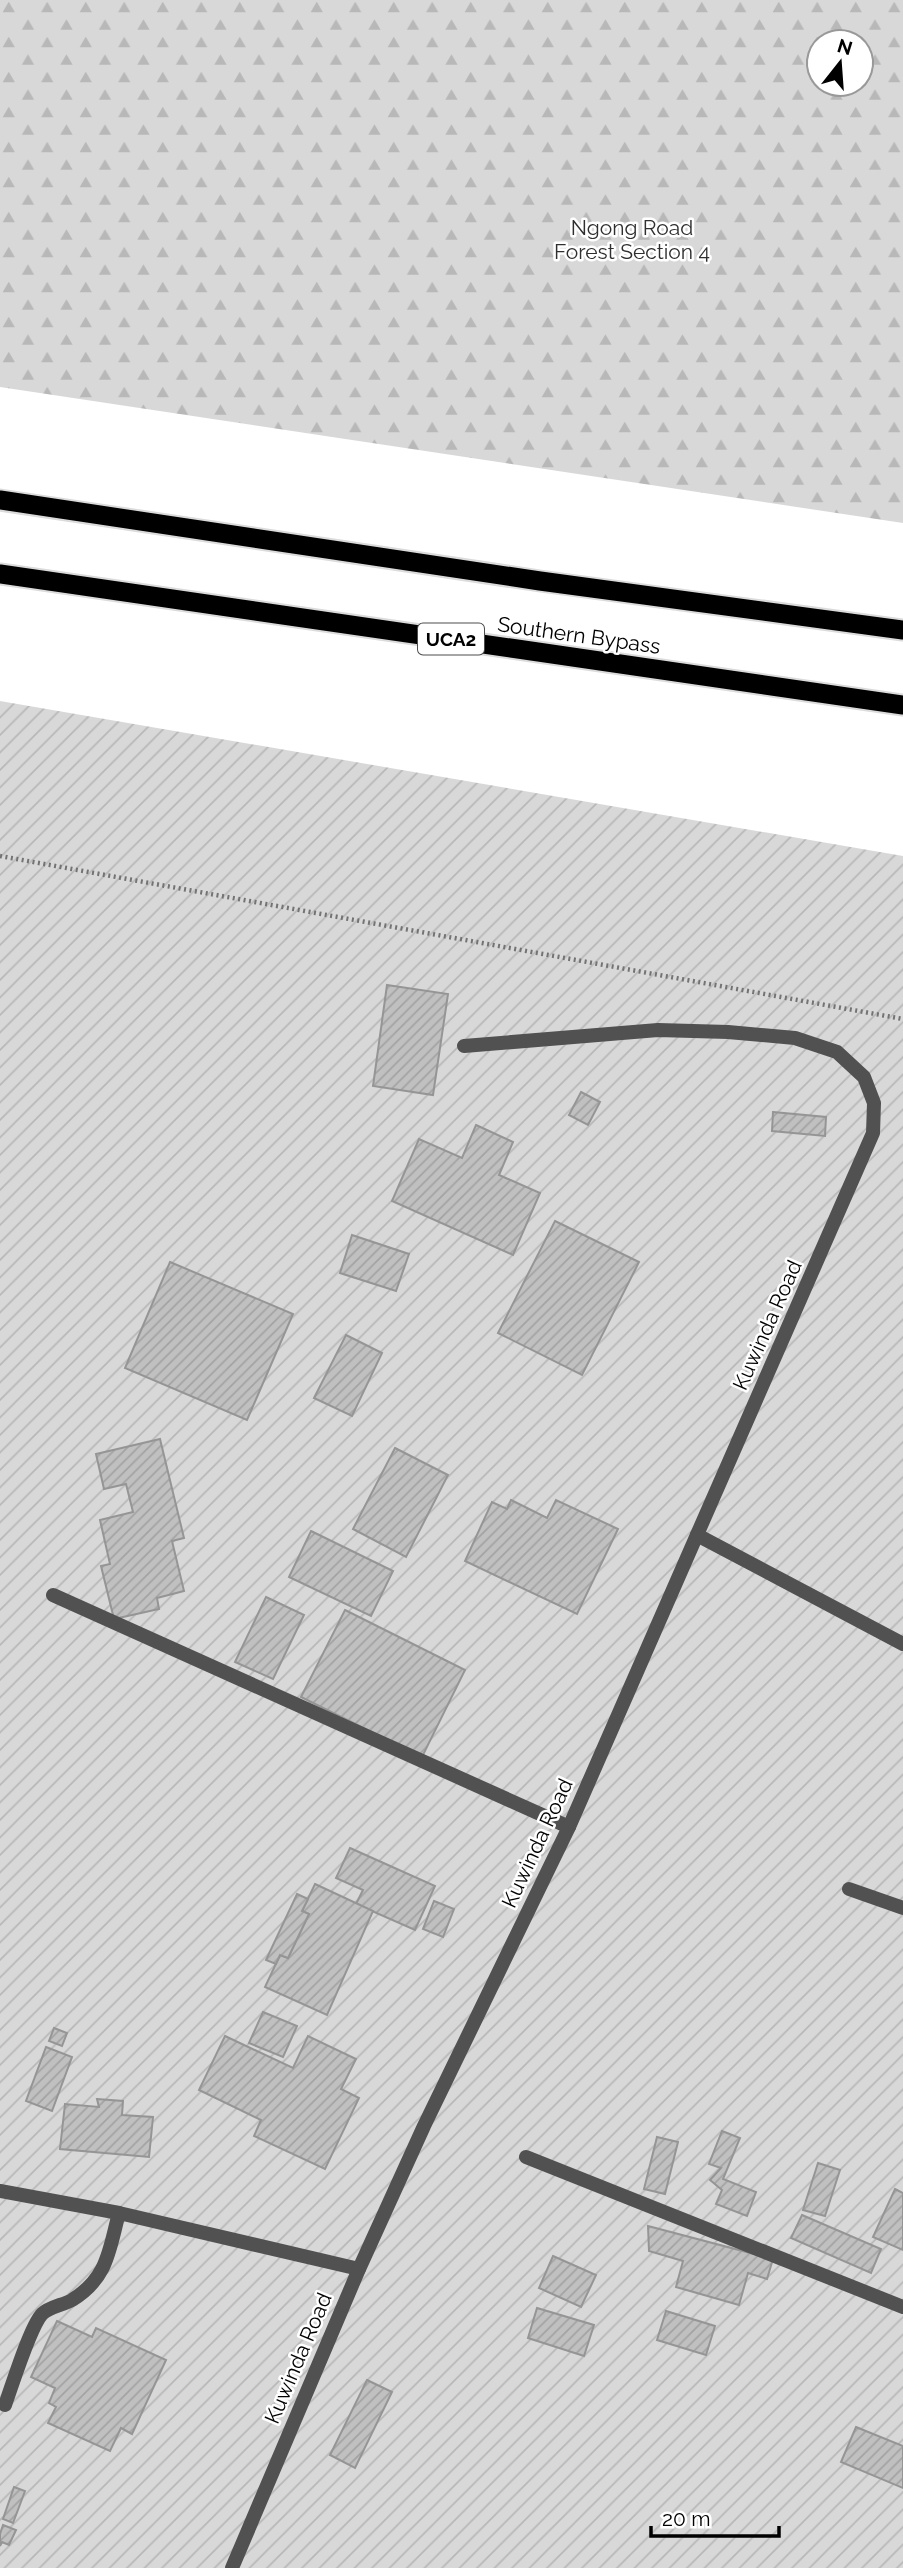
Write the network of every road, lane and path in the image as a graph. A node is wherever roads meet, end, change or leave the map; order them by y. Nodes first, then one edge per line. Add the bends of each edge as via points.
1 (0, 500) edge
2 (0, 574) edge
3 (903, 630) edge
4 (903, 705) edge
5 (0, 856) edge
6 (903, 1019) edge
7 (464, 1046) dead end
8 (697, 1535) junction
9 (53, 1594) dead end
10 (903, 1644) edge
11 (569, 1827) junction
12 (849, 1889) dead end
13 (903, 1908) edge
14 (526, 2157) dead end
15 (0, 2191) edge
16 (119, 2213) junction
17 (359, 2269) junction
18 (903, 2307) edge
19 (5, 2404) dead end
20 (232, 2568) edge

1 - 3 highway
2 - 4 highway, Southern Bypass / UCA2
5 - 6 path
7 - 8 street, Kuwinda Road via 658,1030 728,1032 794,1038 837,1052 864,1077 873,1103 873,1133
8 - 10 street
8 - 11 street, Kuwinda Road
9 - 11 street
11 - 17 street, Kuwinda Road
12 - 13 street
14 - 18 street
15 - 16 street
16 - 17 street
16 - 19 street via 104,2269 72,2300 43,2314
17 - 20 street, Kuwinda Road

